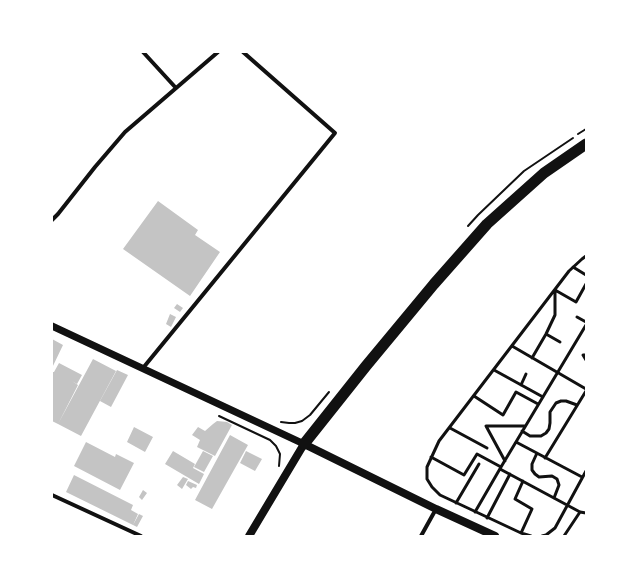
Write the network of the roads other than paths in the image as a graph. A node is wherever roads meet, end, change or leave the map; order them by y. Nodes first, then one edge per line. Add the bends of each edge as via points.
1 (143, 52) edge
2 (218, 52) edge
3 (243, 52) edge
4 (176, 88) junction
5 (586, 144) edge
6 (52, 220) edge
7 (586, 256) edge
8 (573, 267) junction
9 (586, 274) edge
10 (586, 284) edge
11 (555, 290) junction
12 (577, 317) dead end
13 (586, 323) edge
14 (52, 326) edge
15 (546, 334) junction
16 (560, 342) dead end
17 (512, 346) junction
18 (586, 355) edge
19 (532, 358) junction
20 (586, 360) edge
21 (143, 368) junction
22 (494, 370) junction
23 (557, 373) junction
24 (526, 374) dead end
25 (521, 385) junction
26 (586, 390) edge
27 (474, 396) junction
28 (543, 397) junction
29 (538, 404) junction
30 (577, 405) junction
31 (525, 426) junction
32 (450, 428) junction
33 (522, 431) junction
34 (516, 442) junction
35 (304, 444) junction
36 (487, 448) dead end
37 (536, 453) junction
38 (431, 457) junction
39 (544, 458) junction
40 (505, 461) junction
41 (478, 464) dead end
42 (501, 468) junction
43 (586, 471) edge
44 (510, 474) junction
45 (582, 477) junction
46 (523, 481) junction
47 (52, 495) edge
48 (554, 498) junction
49 (456, 503) junction
50 (568, 505) junction
51 (436, 509) junction
52 (476, 512) junction
53 (580, 512) junction
54 (586, 513) edge
55 (487, 518) junction
56 (521, 533) junction
57 (141, 536) edge
58 (249, 536) edge
59 (421, 536) edge
60 (495, 536) edge
61 (531, 536) edge
62 (542, 536) edge
63 (564, 536) edge

1 - 4 street
2 - 4 street
3 - 21 street via 335,133
4 - 6 street via 125,132
5 - 35 highway via 544,173 487,224 434,284
7 - 8 lane
8 - 9 lane
8 - 11 lane
10 - 11 lane via 576,302
11 - 15 lane via 555,315
11 - 17 lane
12 - 13 lane
13 - 23 lane
14 - 21 street
15 - 16 lane
15 - 19 lane
17 - 19 lane
17 - 22 lane
18 - 20 lane via 583,355
19 - 23 lane
21 - 35 street
22 - 25 lane
22 - 27 lane
23 - 26 lane
23 - 28 lane
24 - 25 lane
25 - 28 lane
26 - 30 lane
27 - 29 lane via 503,415 516,392
27 - 32 lane
28 - 29 lane
29 - 31 lane
30 - 33 lane via 566,401 556,403 550,412 549,429 541,436 530,436
30 - 39 lane
31 - 33 lane
31 - 40 lane via 486,426
32 - 36 lane
32 - 38 lane via 439,441
33 - 34 lane
34 - 37 lane
34 - 40 lane
35 - 51 main road
35 - 58 main road
37 - 39 lane
37 - 48 lane via 532,470 539,477 552,476 557,479 559,485
38 - 42 lane via 464,475 477,454
38 - 49 lane via 427,467 427,479 440,495
39 - 45 lane
40 - 42 lane
41 - 49 lane
42 - 44 lane
42 - 52 lane
43 - 45 lane
44 - 46 lane
44 - 55 lane
45 - 50 lane
46 - 48 lane
46 - 56 lane via 514,499 532,509
47 - 57 street
48 - 50 lane
49 - 52 lane
50 - 53 lane
50 - 62 lane via 555,528
51 - 59 street
51 - 60 main road
52 - 55 lane
53 - 54 lane
53 - 63 lane
55 - 56 lane
56 - 61 lane

